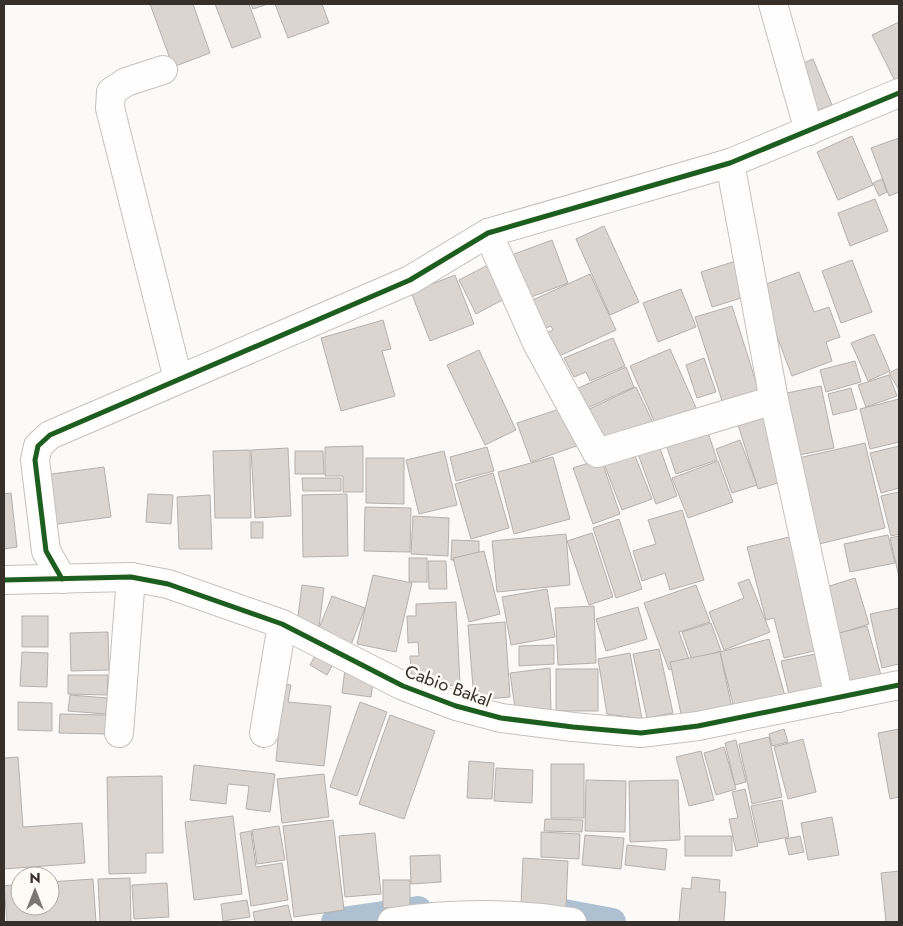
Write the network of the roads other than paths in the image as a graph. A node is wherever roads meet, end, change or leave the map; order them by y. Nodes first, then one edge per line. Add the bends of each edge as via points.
1 (773, 4) edge
2 (163, 70) dead end
3 (899, 93) edge
4 (809, 130) junction
5 (730, 163) junction
6 (488, 232) junction
7 (178, 379) junction
8 (774, 400) junction
9 (131, 577) junction
10 (62, 579) junction
11 (4, 580) edge
12 (282, 624) junction
13 (899, 685) edge
14 (839, 698) junction
15 (119, 733) dead end
16 (264, 733) dead end
17 (392, 922) edge
18 (572, 922) edge

1 - 4 street
2 - 7 street via 126,82 111,92 110,108
3 - 4 street
4 - 5 street
5 - 6 street
5 - 8 street
6 - 7 street via 410,280
6 - 8 street via 537,343 597,453
7 - 10 street via 50,435 38,446 35,460 46,551
8 - 14 street
9 - 10 street, Cabio Bakal
9 - 12 street, Cabio Bakal via 168,584
9 - 15 street
10 - 11 street, Cabio Bakal
12 - 14 street, Cabio Bakal via 403,686 500,718 642,733 698,726
12 - 16 street
13 - 14 street, Cabio Bakal
17 - 18 street via 424,917 478,916

